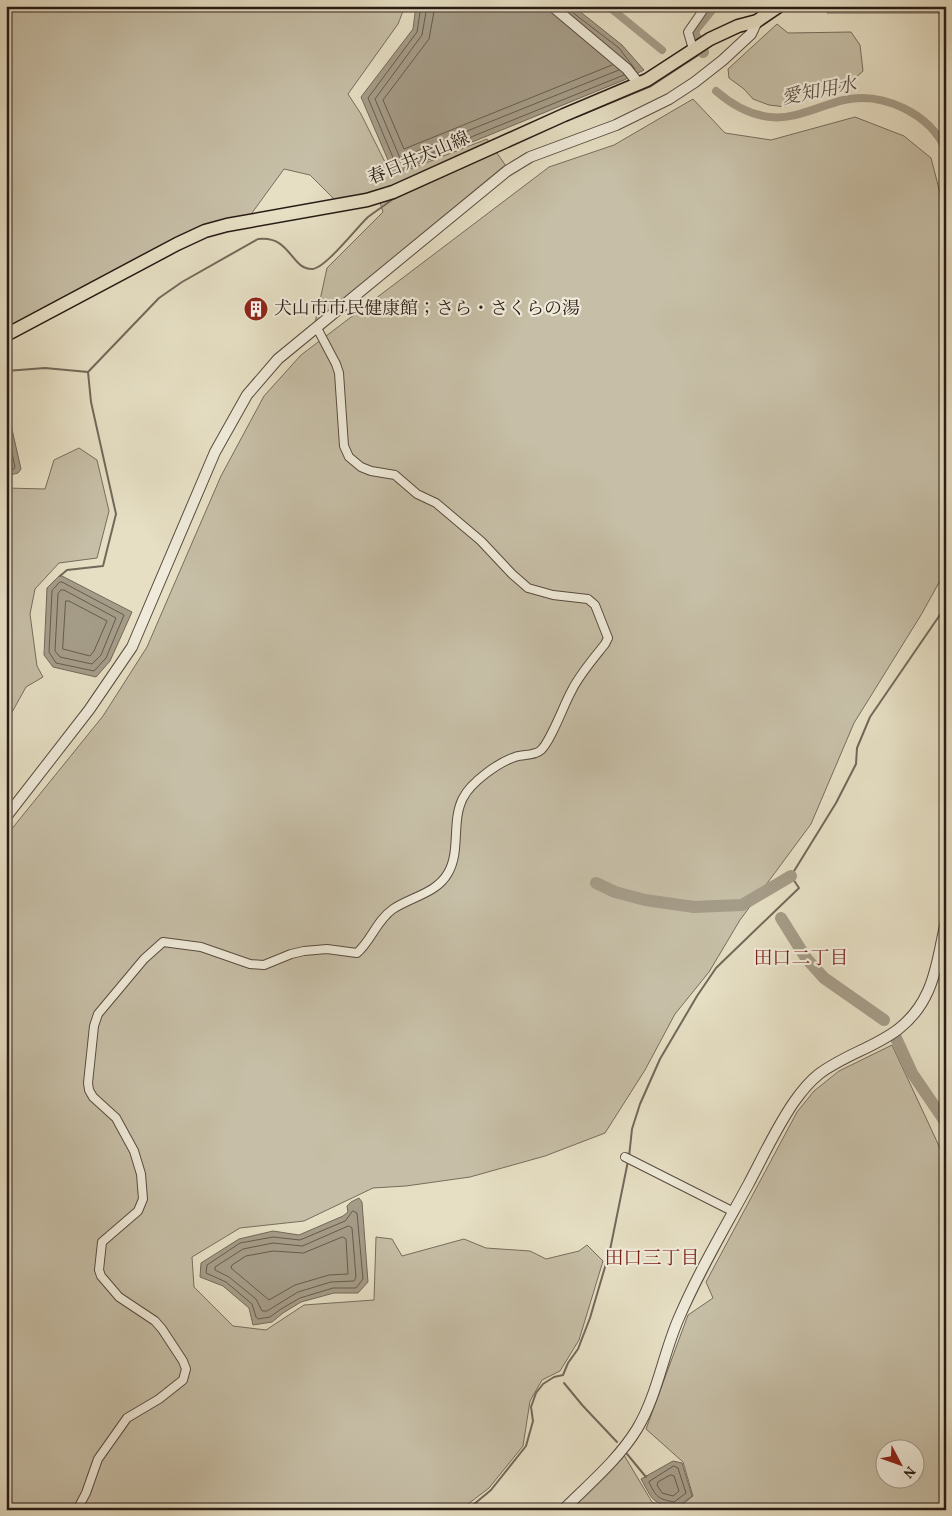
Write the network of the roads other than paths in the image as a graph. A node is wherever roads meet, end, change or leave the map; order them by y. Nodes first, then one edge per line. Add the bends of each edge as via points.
1 (552, 6) edge
2 (706, 6) edge
3 (779, 6) edge
4 (758, 21) junction
5 (692, 50) junction
6 (638, 84) junction
7 (317, 328) junction
8 (6, 335) edge
9 (6, 817) edge
10 (946, 922) edge
11 (625, 1158) dead end
12 (734, 1212) junction
13 (77, 1510) edge
14 (562, 1510) edge

1 - 6 street via 627,69
2 - 5 street via 688,32
3 - 4 main road, 春日井犬山線
4 - 5 main road, 春日井犬山線 via 738,26
4 - 7 street via 751,34 730,54 669,99 616,125 530,157 507,170
5 - 6 main road, 春日井犬山線
6 - 8 main road, 春日井犬山線 via 380,196 205,232
7 - 9 street via 278,359 247,395 215,452 132,647 89,710
7 - 13 street via 340,373 344,446 349,457 370,471 394,475 417,494 436,503 481,541 528,588 588,599 595,605 608,638 572,688 540,752 517,756 496,766 481,777 463,798 449,872 439,885 391,910 375,928 365,947 357,953 327,949 304,951 264,965 250,964 201,947 163,942 144,959 98,1014 90,1047 89,1090 116,1118 134,1151 141,1174 143,1200 138,1211 102,1242 101,1276 119,1297 155,1321 186,1369 183,1380 127,1418 98,1458
10 - 12 street via 936,970 920,1007 896,1032 827,1069 806,1086 789,1110
11 - 12 street
12 - 14 street via 678,1320 637,1430 610,1463

